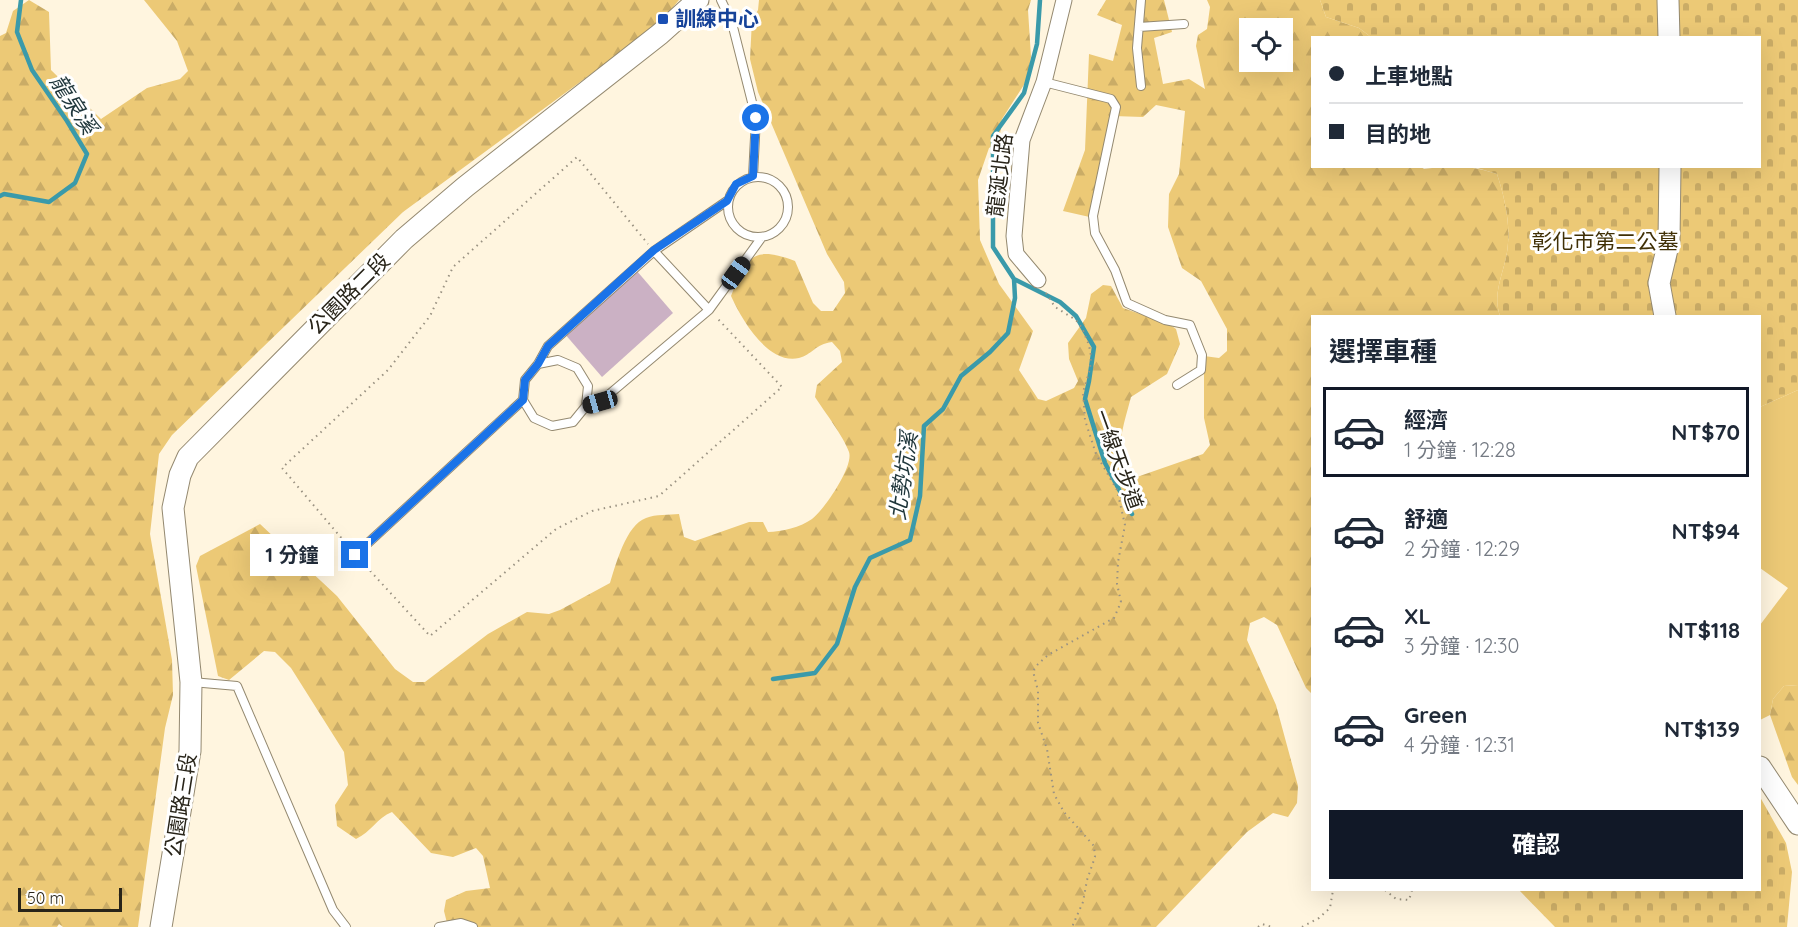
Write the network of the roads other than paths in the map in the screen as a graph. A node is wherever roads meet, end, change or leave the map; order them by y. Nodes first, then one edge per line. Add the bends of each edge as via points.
1 (698, 0) edge
2 (721, 0) edge
3 (1065, 0) edge
4 (1140, 0) edge
5 (1668, 0) edge
6 (1184, 24) dead end
7 (1139, 27) junction
8 (1669, 36) edge
9 (1044, 82) junction
10 (1141, 86) dead end
11 (1670, 168) edge
12 (753, 176) junction
13 (727, 201) junction
14 (762, 237) junction
15 (654, 250) junction
16 (1038, 280) road end
17 (709, 310) junction
18 (1665, 315) edge
19 (538, 364) junction
20 (1177, 385) dead end
21 (523, 400) junction
22 (586, 406) junction
23 (355, 555) road end
24 (191, 682) junction
25 (1761, 768) edge
26 (1798, 824) edge
27 (161, 927) edge
28 (346, 927) edge
29 (439, 927) edge
30 (473, 927) edge

1 - 24 main road, 公園路二段 via 404,239 188,457 173,508
2 - 12 lane via 732,23 756,118
3 - 9 street, 龍涎北路
4 - 7 lane
5 - 8 main road
6 - 7 lane
7 - 10 lane
9 - 16 street, 龍涎北路 via 1022,140 1014,236 1016,254
9 - 20 lane via 1111,99 1116,107 1093,216 1095,233 1127,303 1190,326 1202,355 1201,370
11 - 18 main road via 1669,240 1659,283
12 - 13 lane via 736,184
12 - 14 lane via 772,179 785,193 788,212 780,229
13 - 14 lane via 730,220 744,234
13 - 15 lane
14 - 17 lane
15 - 17 lane
15 - 19 lane via 548,346
17 - 22 lane via 600,402
19 - 21 lane via 525,380
19 - 22 lane via 558,360 577,368 588,386
21 - 22 lane via 534,418 552,426 573,422
21 - 23 lane
24 - 27 main road, 公園路三段 via 190,751
24 - 28 lane via 237,686 333,910
25 - 26 main road
29 - 30 lane via 461,923

